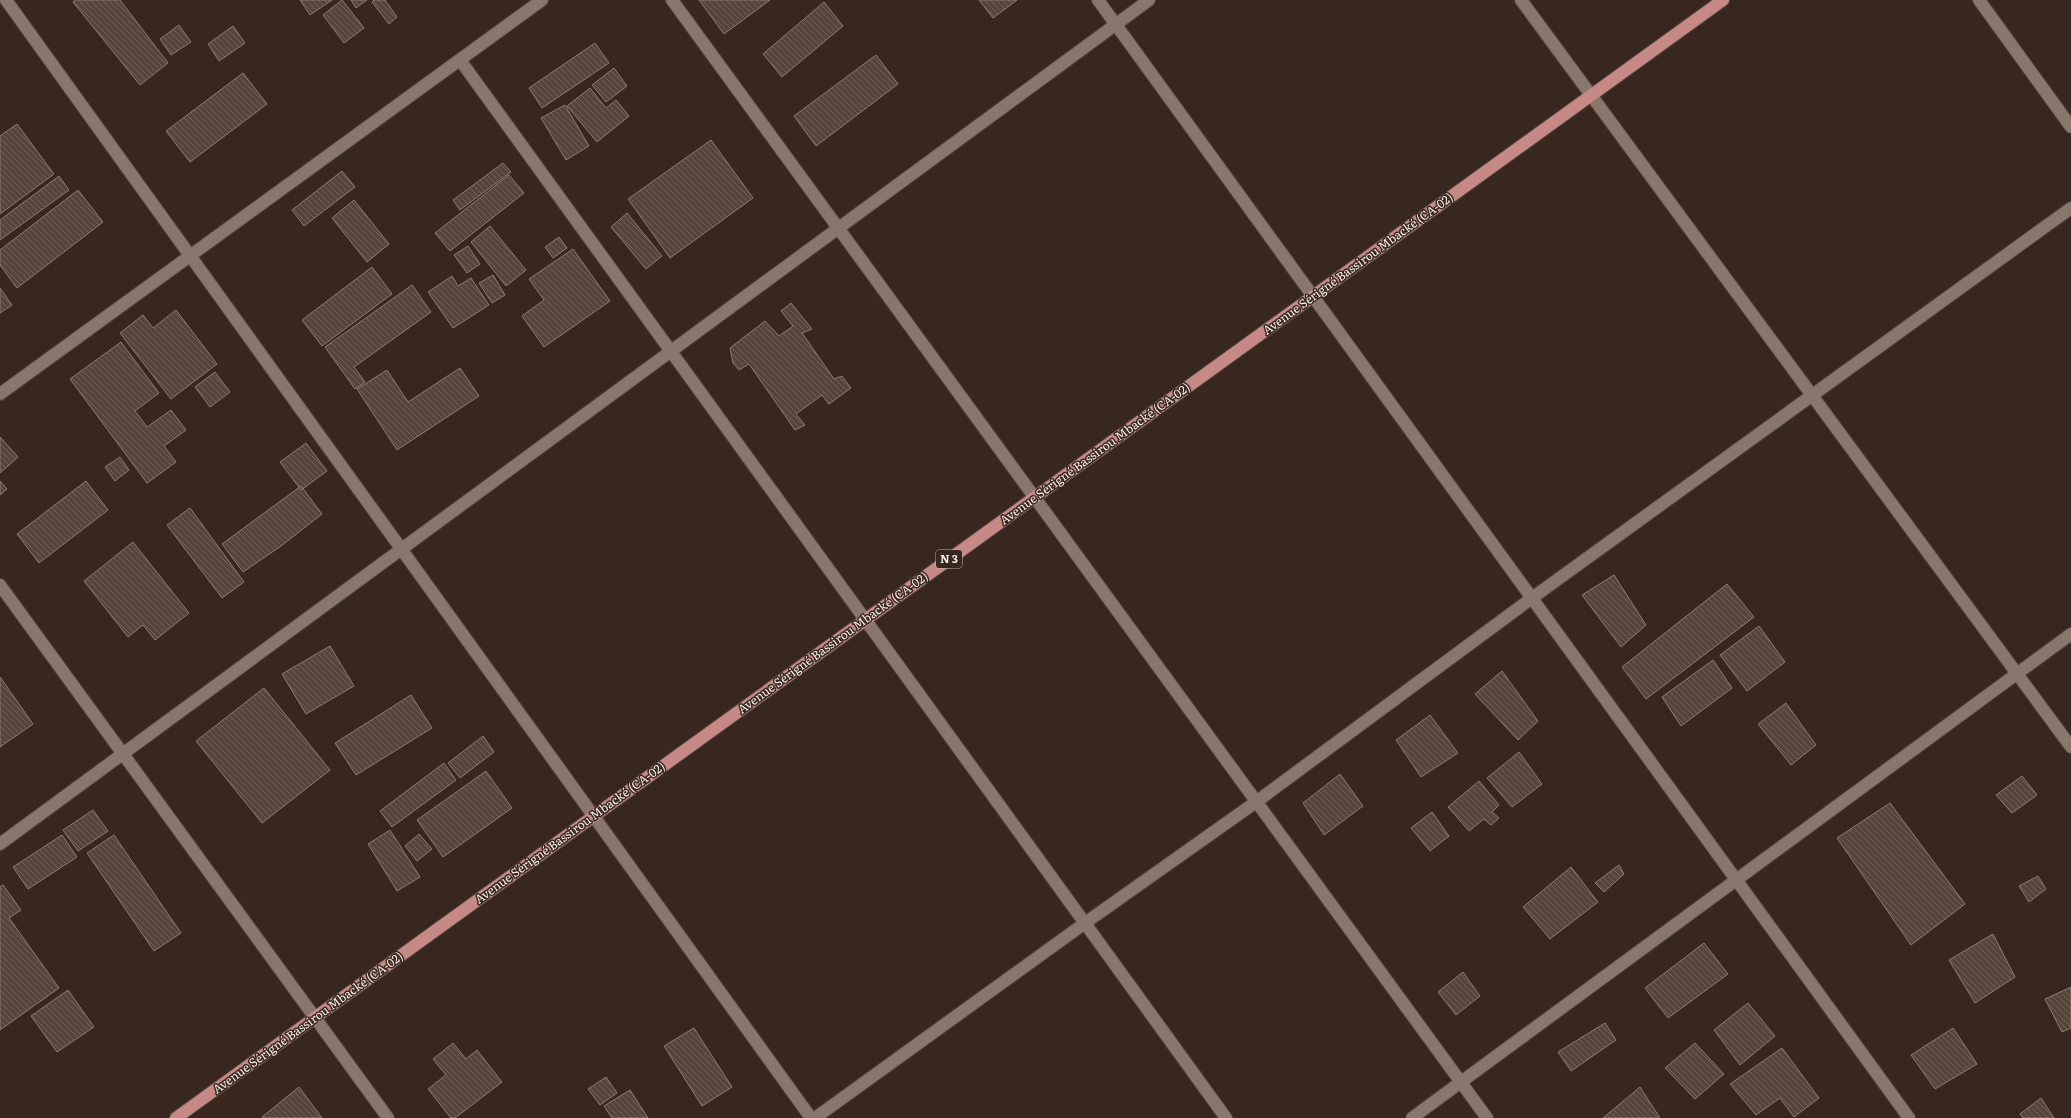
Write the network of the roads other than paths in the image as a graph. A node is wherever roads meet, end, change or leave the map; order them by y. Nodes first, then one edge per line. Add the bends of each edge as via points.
1 (6, 0) edge
2 (542, 0) edge
3 (672, 0) edge
4 (1098, 0) edge
5 (1148, 0) edge
6 (1521, 0) edge
7 (1723, 0) edge
8 (1979, 0) edge
9 (1116, 24) junction
10 (460, 60) junction
11 (1591, 96) junction
12 (2071, 127) edge
13 (2071, 208) edge
14 (838, 228) junction
15 (190, 256) junction
16 (1313, 296) junction
17 (671, 351) junction
18 (0, 394) edge
19 (1812, 396) junction
20 (1035, 497) junction
21 (402, 549) junction
22 (0, 586) edge
23 (1532, 598) junction
24 (866, 620) junction
25 (2071, 634) edge
26 (2016, 673) junction
27 (2071, 747) edge
28 (122, 754) junction
29 (1256, 802) junction
30 (594, 816) junction
31 (0, 844) edge
32 (1736, 879) junction
33 (1085, 923) junction
34 (315, 1018) junction
35 (1462, 1083) junction
36 (176, 1118) edge
37 (388, 1118) edge
38 (811, 1118) edge
39 (815, 1118) edge
40 (1226, 1118) edge
41 (1412, 1118) edge
42 (1487, 1118) edge
43 (1909, 1118) edge

1 - 15 street
2 - 10 street
3 - 14 street
4 - 9 street
5 - 9 street
6 - 11 street
7 - 11 main road, Avenue Sérigné Bassirou Mbacké (CA-02) / N 3
8 - 12 street
9 - 14 street
9 - 16 street
10 - 15 street
10 - 17 street
11 - 16 main road, Avenue Sérigné Bassirou Mbacké (CA-02) / N 3
11 - 19 street
13 - 19 street
14 - 17 street
14 - 20 street
15 - 18 street
15 - 21 street
16 - 20 main road, Avenue Sérigné Bassirou Mbacké (CA-02) / N 3
16 - 23 street
17 - 21 street
17 - 24 street
19 - 23 street
19 - 26 street
20 - 24 main road, Avenue Sérigné Bassirou Mbacké (CA-02) / N 3
20 - 29 street
21 - 28 street
21 - 30 street
22 - 28 street
23 - 29 street
23 - 32 street
24 - 30 main road, Avenue Sérigné Bassirou Mbacké (CA-02) / N 3
24 - 33 street
25 - 26 street
26 - 27 street
26 - 32 street
28 - 31 street
28 - 34 street
29 - 33 street
29 - 35 street
30 - 34 main road, Avenue Sérigné Bassirou Mbacké (CA-02) / N 3
30 - 38 street
32 - 35 street
32 - 43 street
33 - 39 street
33 - 40 street
34 - 36 main road, Avenue Sérigné Bassirou Mbacké (CA-02) / N 3
34 - 37 street
35 - 41 street
35 - 42 street

